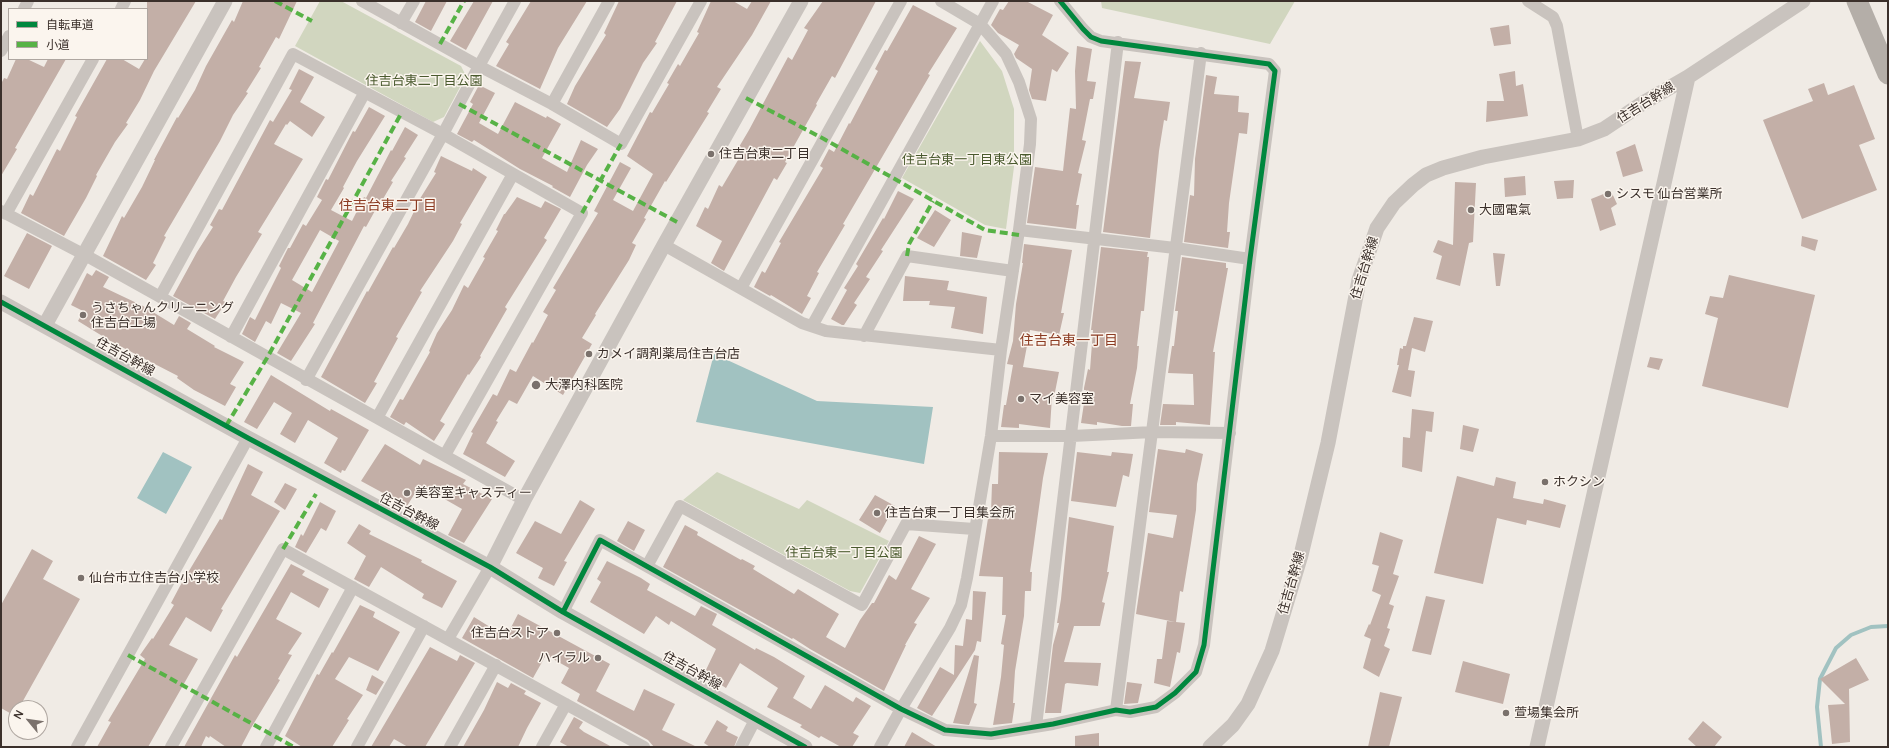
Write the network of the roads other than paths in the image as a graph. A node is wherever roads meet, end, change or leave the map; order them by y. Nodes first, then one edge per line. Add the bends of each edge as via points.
1 (225, 1) edge
2 (362, 1) edge
3 (414, 1) edge
4 (515, 1) edge
5 (609, 1) edge
6 (701, 1) edge
7 (801, 1) edge
8 (901, 1) edge
9 (941, 1) edge
10 (993, 1) edge
11 (1060, 1) edge
12 (1528, 1) edge
13 (1803, 1) edge
14 (1857, 1) edge
15 (401, 23) junction
16 (980, 24) junction
17 (8, 38) edge
18 (1118, 42) junction
19 (1, 51) edge
20 (1201, 53) junction
21 (92, 60) edge
22 (478, 66) junction
23 (1888, 74) edge
24 (1688, 77) junction
25 (365, 92) junction
26 (552, 104) junction
27 (443, 134) junction
28 (1578, 139) junction
29 (513, 174) junction
30 (4, 212) edge
31 (1019, 230) junction
32 (1095, 238) junction
33 (664, 245) junction
34 (1176, 248) junction
35 (84, 255) junction
36 (1250, 259) junction
37 (1013, 271) junction
38 (741, 288) junction
39 (160, 297) junction
40 (1, 302) edge
41 (45, 325) junction
42 (812, 326) junction
43 (864, 336) junction
44 (231, 337) junction
45 (1001, 350) junction
46 (306, 380) junction
47 (377, 418) junction
48 (1153, 432) junction
49 (1230, 433) junction
50 (991, 436) junction
51 (1072, 436) junction
52 (248, 438) junction
53 (445, 455) junction
54 (524, 500) junction
55 (974, 529) junction
56 (647, 566) junction
57 (490, 567) junction
58 (353, 587) junction
59 (563, 612) junction
60 (424, 626) junction
61 (448, 639) junction
62 (496, 665) junction
63 (566, 704) junction
64 (901, 709) junction
65 (1116, 710) junction
66 (755, 720) junction
67 (1036, 726) junction
68 (640, 746) edge
69 (77, 747) edge
70 (171, 747) edge
71 (266, 747) edge
72 (357, 747) edge
73 (450, 747) edge
74 (542, 747) edge
75 (741, 747) edge
76 (804, 747) edge
77 (880, 747) edge
78 (1210, 747) edge
79 (1538, 747) edge

1 - 35 street
2 - 15 street
3 - 15 street
4 - 22 street
5 - 26 street
6 - 26 street via 621,144
7 - 33 street
8 - 38 street
9 - 16 street
10 - 16 street
11 - 18 street via 1092,37 1101,41
12 - 28 street via 1552,17 1557,26
13 - 24 street, 住吉台幹線
14 - 23 highway
15 - 22 street
16 - 31 street via 1006,54 1019,82 1030,119 1030,144
16 - 42 street
17 - 19 street
18 - 20 street
18 - 32 street
20 - 34 street
20 - 36 street via 1269,64 1274,71
21 - 30 street
22 - 26 street
22 - 27 street
24 - 28 street, 住吉台幹線 via 1604,129
24 - 79 street
25 - 27 street
25 - 39 street via 293,54
25 - 44 street
27 - 29 street
27 - 46 street
28 - 78 street, 住吉台幹線 via 1483,157 1426,175 1394,203 1377,228 1359,280 1328,443 1274,645 1248,704 1233,725
29 - 47 street
29 - 53 street via 582,213
30 - 35 street
31 - 32 street
31 - 37 street
32 - 34 street
32 - 51 street
33 - 38 street
33 - 54 street
34 - 36 street
34 - 48 street
35 - 39 street
35 - 41 street
36 - 49 street
37 - 43 street via 907,256
37 - 45 street
38 - 42 street via 802,323
39 - 44 street
40 - 41 street, 住吉台幹線
41 - 52 street, 住吉台幹線
42 - 43 street via 826,331
43 - 45 street
44 - 46 street
45 - 50 street
46 - 47 street
47 - 53 street
48 - 49 street
48 - 51 street
48 - 65 street
49 - 65 street via 1204,645 1196,672 1176,693 1156,707 1130,712
50 - 51 street
50 - 55 street
51 - 67 street
52 - 57 street, 住吉台幹線
52 - 69 street
53 - 54 street
54 - 57 street
55 - 56 street via 906,524 862,605 680,506
55 - 64 street via 961,605
56 - 59 street via 600,540
56 - 64 street
57 - 59 street, 住吉台幹線
57 - 61 street
58 - 60 street
58 - 70 street via 283,549
58 - 71 street
59 - 66 street, 住吉台幹線
60 - 61 street
60 - 72 street
61 - 62 street
62 - 63 street
62 - 73 street
63 - 68 street
63 - 74 street
64 - 67 street via 945,730 991,734
64 - 77 street
65 - 67 street
66 - 75 street
66 - 76 street, 住吉台幹線

